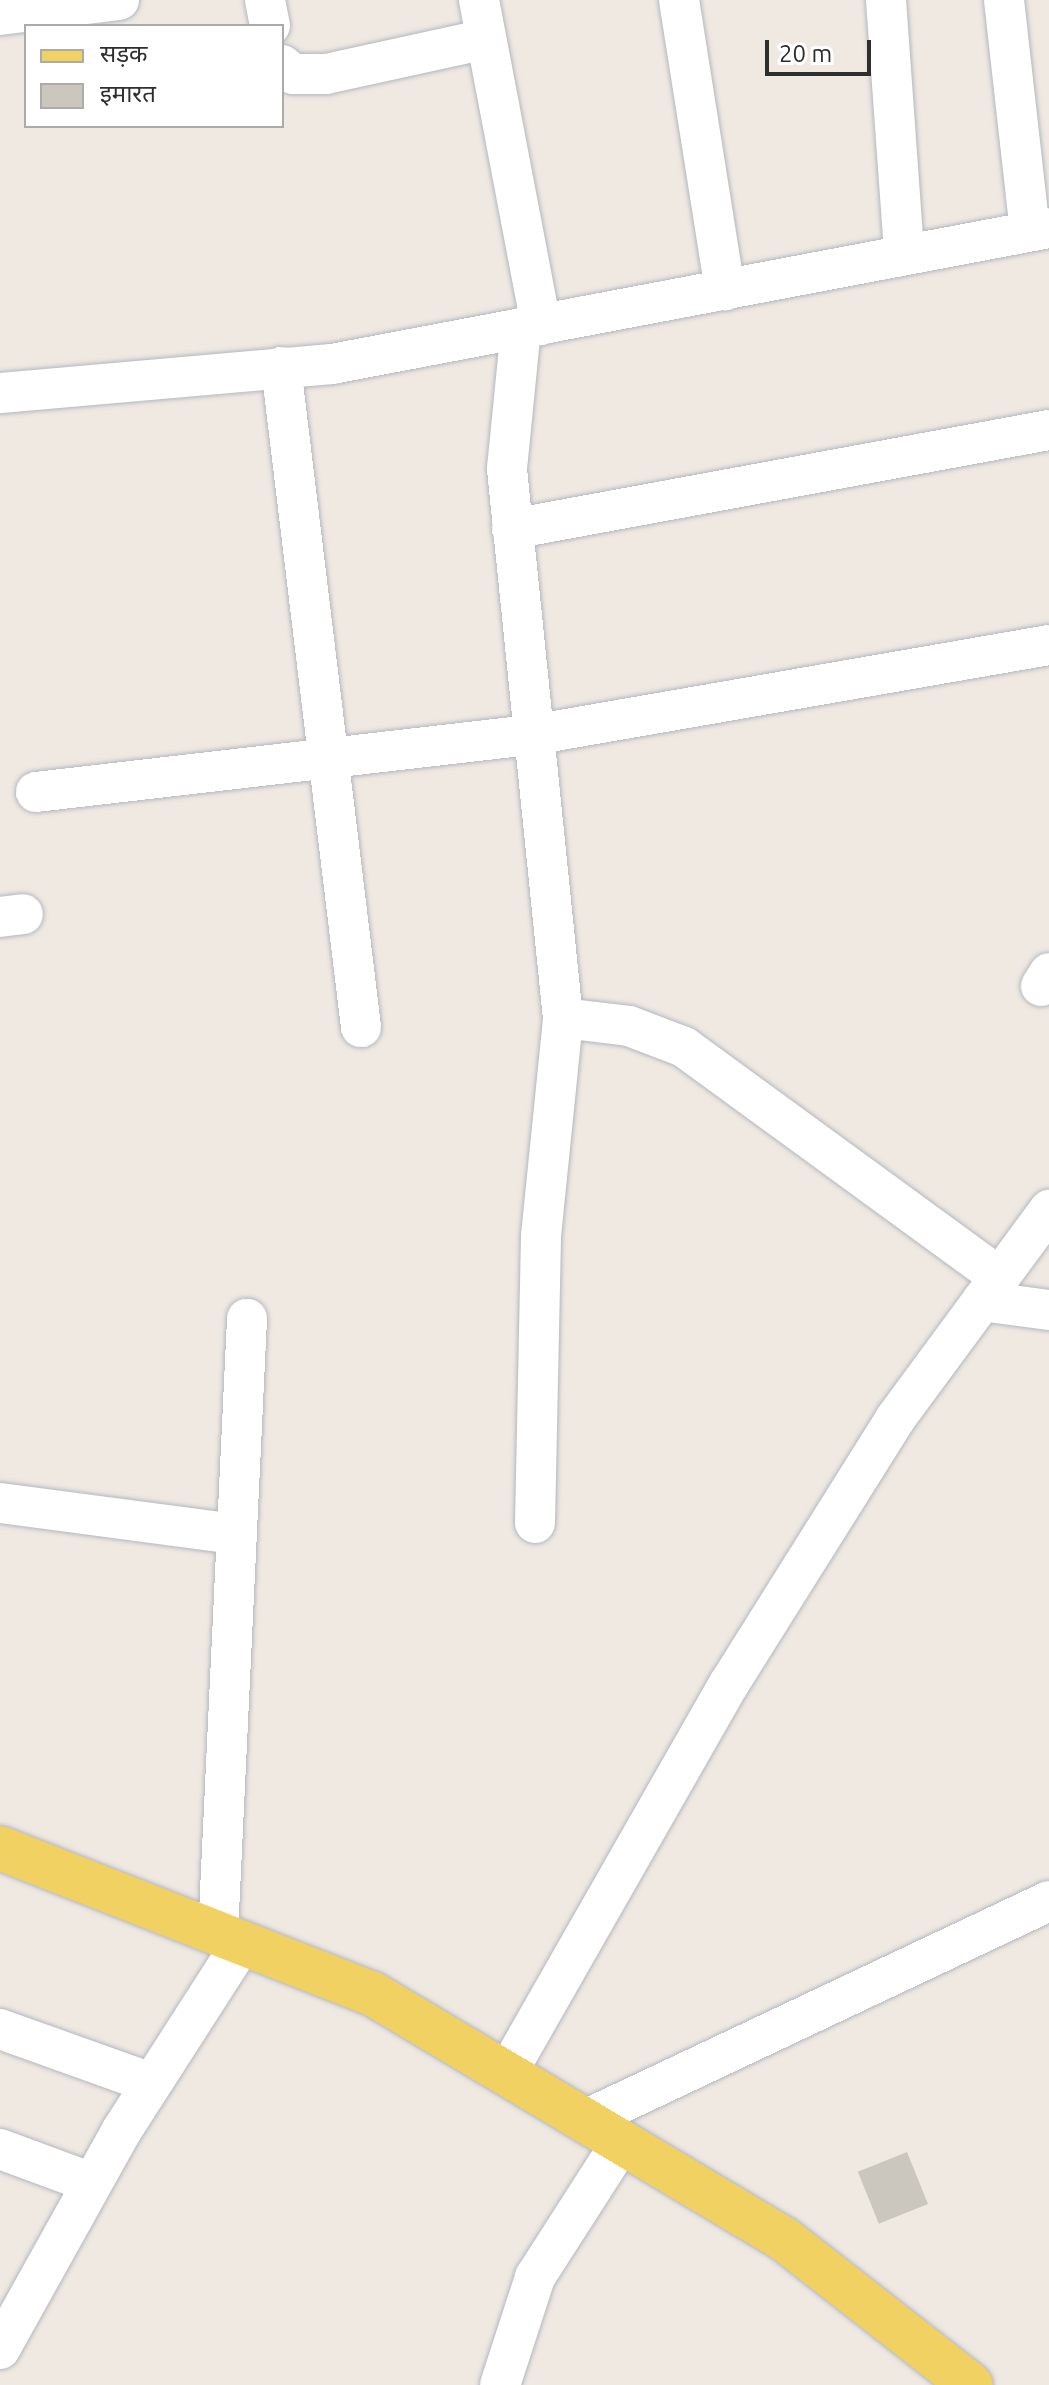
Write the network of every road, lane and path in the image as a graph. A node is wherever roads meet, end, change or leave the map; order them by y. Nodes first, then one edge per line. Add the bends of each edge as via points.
1 (119, 0) edge
2 (265, 0) edge
3 (479, 0) edge
4 (679, 0) edge
5 (886, 0) edge
6 (1004, 0) edge
7 (0, 15) edge
8 (270, 24) edge
9 (486, 39) junction
10 (284, 67) edge
11 (1040, 230) edge
12 (904, 252) junction
13 (725, 290) junction
14 (531, 327) junction
15 (281, 367) junction
16 (0, 393) edge
17 (1049, 430) edge
18 (512, 529) junction
19 (1049, 645) edge
20 (538, 734) junction
21 (328, 757) junction
22 (36, 792) dead end
23 (563, 1018) junction
24 (361, 1027) dead end
25 (1049, 1210) edge
26 (990, 1289) junction
27 (1049, 1310) edge
28 (247, 1319) dead end
29 (0, 1503) edge
30 (535, 1523) dead end
31 (237, 1534) junction
32 (0, 1848) edge
33 (1049, 1901) edge
34 (230, 1939) junction
35 (0, 2029) edge
36 (508, 2071) junction
37 (151, 2083) junction
38 (583, 2121) junction
39 (621, 2143) junction
40 (0, 2149) edge
41 (92, 2183) junction
42 (0, 2349) edge
43 (500, 2385) edge
44 (971, 2385) edge

1 - 7 street
2 - 8 street
3 - 9 street
4 - 13 street
5 - 12 street
6 - 11 street
9 - 10 street via 326,74 293,74
9 - 14 street
11 - 12 street
12 - 13 street
13 - 14 street
14 - 15 street
14 - 18 street via 507,469
15 - 16 street
15 - 21 street
17 - 18 street
18 - 20 street
19 - 20 street
20 - 21 street
20 - 23 street
21 - 22 street
21 - 24 street
23 - 26 street via 629,1026 684,1047
23 - 30 street via 541,1236
25 - 26 street
26 - 27 street
26 - 36 street via 895,1419 729,1684
28 - 31 street
29 - 31 street
31 - 34 street
32 - 34 main road
33 - 38 street
34 - 36 main road via 373,1994
34 - 37 street
35 - 37 street
36 - 38 main road
37 - 41 street
38 - 39 main road
39 - 43 street via 535,2277
39 - 44 main road via 784,2239
40 - 41 street
41 - 42 street

